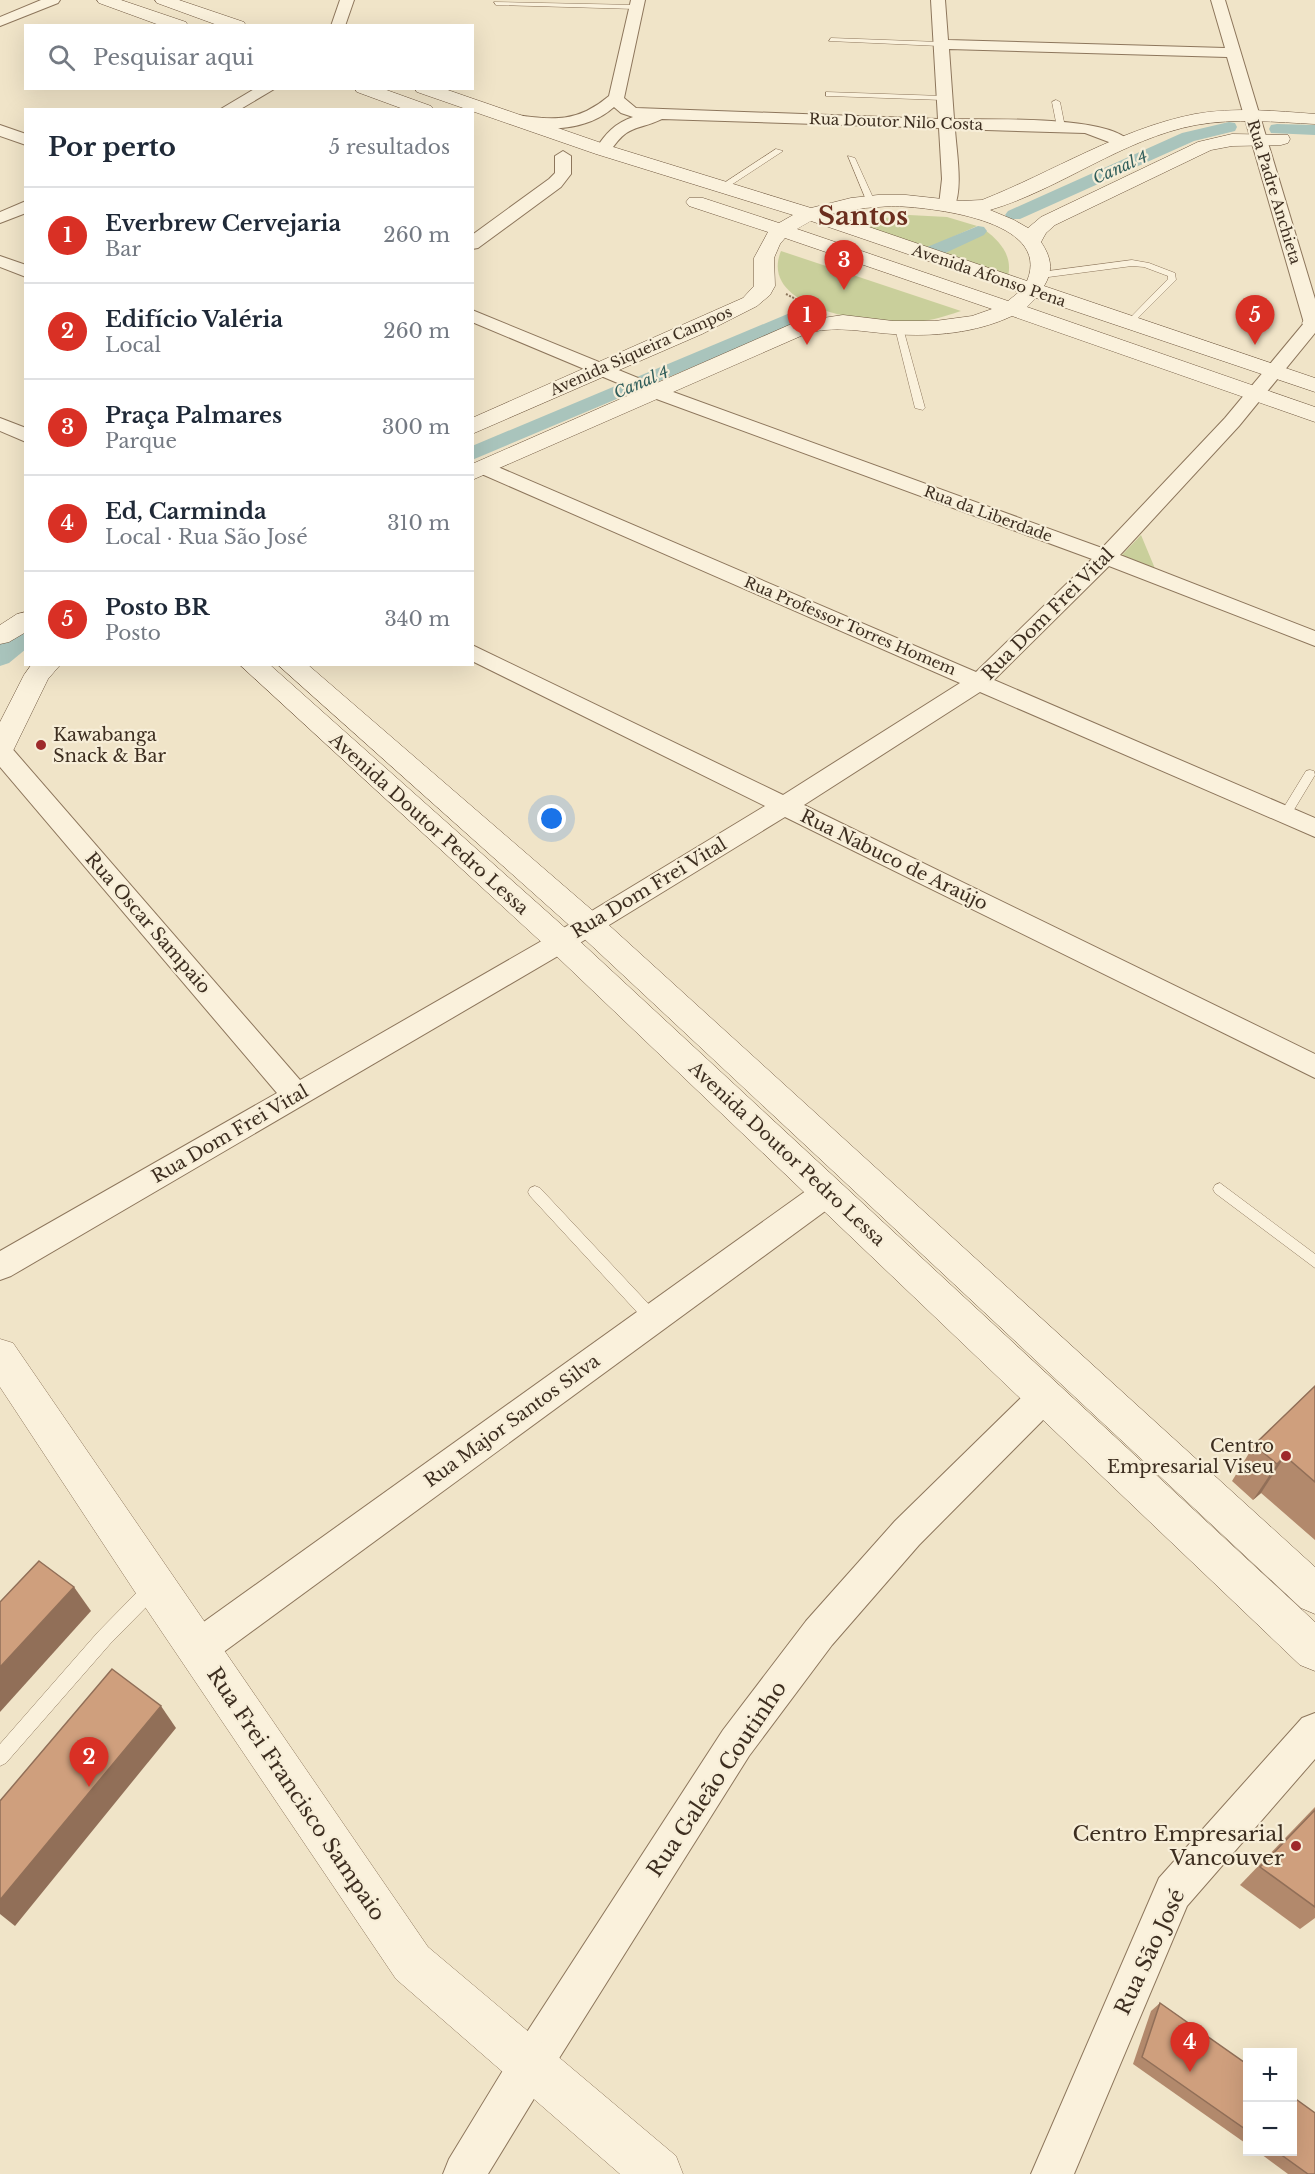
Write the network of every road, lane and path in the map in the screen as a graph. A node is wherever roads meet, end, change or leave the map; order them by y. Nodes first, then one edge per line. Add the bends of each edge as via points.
1 (53, 0) edge
2 (105, 0) edge
3 (164, 0) edge
4 (938, 0) edge
5 (1218, 0) edge
6 (496, 3) dead end
7 (637, 4) edge
8 (344, 5) edge
9 (0, 22) edge
10 (174, 24) edge
11 (232, 24) edge
12 (332, 24) edge
13 (831, 40) dead end
14 (940, 44) junction
15 (1233, 53) junction
16 (265, 90) edge
17 (369, 90) edge
18 (429, 90) edge
19 (829, 94) dead end
20 (616, 98) junction
21 (943, 98) junction
22 (1056, 102) dead end
23 (230, 108) edge
24 (419, 108) edge
25 (666, 116) junction
26 (1315, 119) edge
27 (515, 120) junction
28 (584, 120) junction
29 (945, 123) junction
30 (1061, 127) junction
31 (1255, 128) junction
32 (0, 130) edge
33 (24, 139) edge
34 (1304, 140) dead end
35 (608, 142) junction
36 (1122, 142) junction
37 (1205, 146) junction
38 (540, 149) dead end
39 (779, 151) dead end
40 (563, 156) junction
41 (851, 158) dead end
42 (1264, 158) junction
43 (585, 164) dead end
44 (722, 187) junction
45 (674, 194) dead end
46 (871, 202) junction
47 (24, 207) edge
48 (964, 209) junction
49 (810, 214) junction
50 (0, 218) edge
51 (781, 230) junction
52 (1027, 237) junction
53 (474, 243) edge
54 (0, 261) edge
55 (24, 271) edge
56 (1037, 283) junction
57 (787, 294) dead end
58 (811, 307) dead end
59 (1010, 309) junction
60 (474, 316) edge
61 (1130, 323) junction
62 (1314, 325) edge
63 (899, 328) junction
64 (643, 355) junction
65 (605, 371) junction
66 (1275, 372) junction
67 (680, 376) junction
68 (1315, 385) edge
69 (651, 390) junction
70 (1256, 395) junction
71 (920, 408) dead end
72 (1315, 415) edge
73 (0, 424) edge
74 (474, 426) edge
75 (24, 435) edge
76 (478, 470) edge
77 (1106, 557) junction
78 (24, 621) edge
79 (0, 636) edge
80 (1315, 639) edge
81 (474, 653) edge
82 (46, 666) edge
83 (254, 666) edge
84 (292, 666) edge
85 (980, 682) junction
86 (0, 751) edge
87 (1310, 774) dead end
88 (784, 806) junction
89 (1285, 815) junction
90 (1315, 828) edge
91 (575, 934) junction
92 (1315, 1066) edge
93 (296, 1095) junction
94 (1220, 1189) dead end
95 (535, 1192) dead end
96 (828, 1192) junction
97 (1315, 1262) edge
98 (0, 1267) edge
99 (653, 1319) junction
100 (0, 1355) edge
101 (1045, 1396) junction
102 (154, 1587) junction
103 (1315, 1594) edge
104 (197, 1649) junction
105 (1315, 1650) edge
106 (1315, 1731) edge
107 (0, 1757) edge
108 (531, 2064) junction
109 (464, 2174) edge
110 (658, 2174) edge
111 (1052, 2174) edge

1 - 9 street
2 - 10 main road
3 - 11 main road
4 - 14 street
5 - 15 street, Rua Padre Anchieta
6 - 7 lane
7 - 20 street
8 - 12 street
13 - 14 lane
14 - 15 street
14 - 21 street
15 - 31 street, Rua Padre Anchieta
16 - 23 street
17 - 24 main road
18 - 27 main road, Avenida Afonso Pena
19 - 21 lane
20 - 25 street via 620,106 634,113
20 - 28 street via 596,116
21 - 29 street
22 - 30 lane
25 - 29 street, Rua Doutor Nilo Costa
25 - 35 street via 634,122
26 - 31 main road, Avenida Siqueira Campos
27 - 28 street via 546,124
27 - 35 main road, Avenida Afonso Pena
28 - 35 street via 607,123 614,129
29 - 30 street, Rua Doutor Nilo Costa
29 - 48 street via 950,179
30 - 36 street, Rua Doutor Nilo Costa via 1102,132
31 - 34 main road, Avenida Siqueira Campos
31 - 36 main road, Avenida Siqueira Campos via 1197,120
31 - 37 main road, Avenida Siqueira Campos via 1232,140
31 - 42 street, Rua Padre Anchieta
32 - 33 street
35 - 44 main road, Avenida Afonso Pena
36 - 48 main road, Avenida Siqueira Campos via 999,201
37 - 42 main road
37 - 52 main road, Avenida Siqueira Campos via 1048,221
38 - 40 main road
39 - 44 lane
40 - 43 main road
40 - 53 street via 563,174 555,183
41 - 46 lane
42 - 62 street, Rua Padre Anchieta
44 - 49 main road, Avenida Afonso Pena
45 - 51 main road, Avenida Afonso Pena
46 - 48 main road, Avenida Siqueira Campos via 918,201
46 - 49 main road, Avenida Siqueira Campos
47 - 50 street
48 - 52 main road via 1003,222
49 - 51 main road, Avenida Siqueira Campos
49 - 56 main road, Avenida Afonso Pena
51 - 59 main road, Avenida Afonso Pena
51 - 64 main road, Avenida Siqueira Campos via 769,244 764,260 765,288 751,301
52 - 56 main road via 1040,258
54 - 55 street
56 - 59 main road
56 - 61 main road, Avenida Afonso Pena
56 - 61 lane via 1132,263 1172,275 1172,280
57 - 58 path
59 - 63 main road via 949,327
59 - 70 main road, Avenida Afonso Pena
60 - 65 street
61 - 66 main road, Avenida Afonso Pena
62 - 66 street, Rua Padre Anchieta
63 - 67 main road via 849,322 817,324
63 - 71 lane
64 - 65 main road, Avenida Siqueira Campos
64 - 67 main road
65 - 69 street, Rua da Liberdade
65 - 74 main road, Avenida Siqueira Campos
66 - 68 main road, Avenida Afonso Pena
66 - 70 street, Rua Padre Anchieta
67 - 69 main road
69 - 76 main road
69 - 77 street, Rua da Liberdade
70 - 72 main road, Avenida Afonso Pena
70 - 77 street, Rua Dom Frei Vital
73 - 75 street
76 - 85 street, Rua Professor Torres Homem
77 - 80 street, Rua da Liberdade
77 - 85 street, Rua Dom Frei Vital
78 - 79 main road
81 - 88 street, Rua Nabuco de Araújo
82 - 86 main road via 37,675
83 - 91 main road, Avenida Doutor Pedro Lessa
84 - 91 main road, Avenida Doutor Pedro Lessa
85 - 88 street, Rua Dom Frei Vital
85 - 89 street, Rua Professor Torres Homem
86 - 93 street, Rua Oscar Sampaio
87 - 89 lane
88 - 91 street, Rua Dom Frei Vital
88 - 92 street, Rua Nabuco de Araújo
89 - 90 street, Rua Professor Torres Homem
91 - 93 street, Rua Dom Frei Vital
91 - 96 main road, Avenida Doutor Pedro Lessa
91 - 103 main road, Avenida Doutor Pedro Lessa
93 - 98 street, Rua Dom Frei Vital
94 - 97 lane
95 - 99 lane
96 - 99 street, Rua Major Santos Silva
96 - 101 main road, Avenida Doutor Pedro Lessa
99 - 104 street, Rua Major Santos Silva
100 - 102 main road, Rua Frei Francisco Sampaio
101 - 105 main road, Avenida Doutor Pedro Lessa
101 - 108 street, Rua Galeão Coutinho via 907,1533 819,1634 736,1743
102 - 104 main road, Rua Frei Francisco Sampaio
102 - 107 lane
104 - 108 main road, Rua Frei Francisco Sampaio via 412,1963
106 - 111 street, Rua São José via 1173,1892
108 - 109 street, Rua Galeão Coutinho
108 - 110 main road, Rua Frei Francisco Sampaio

